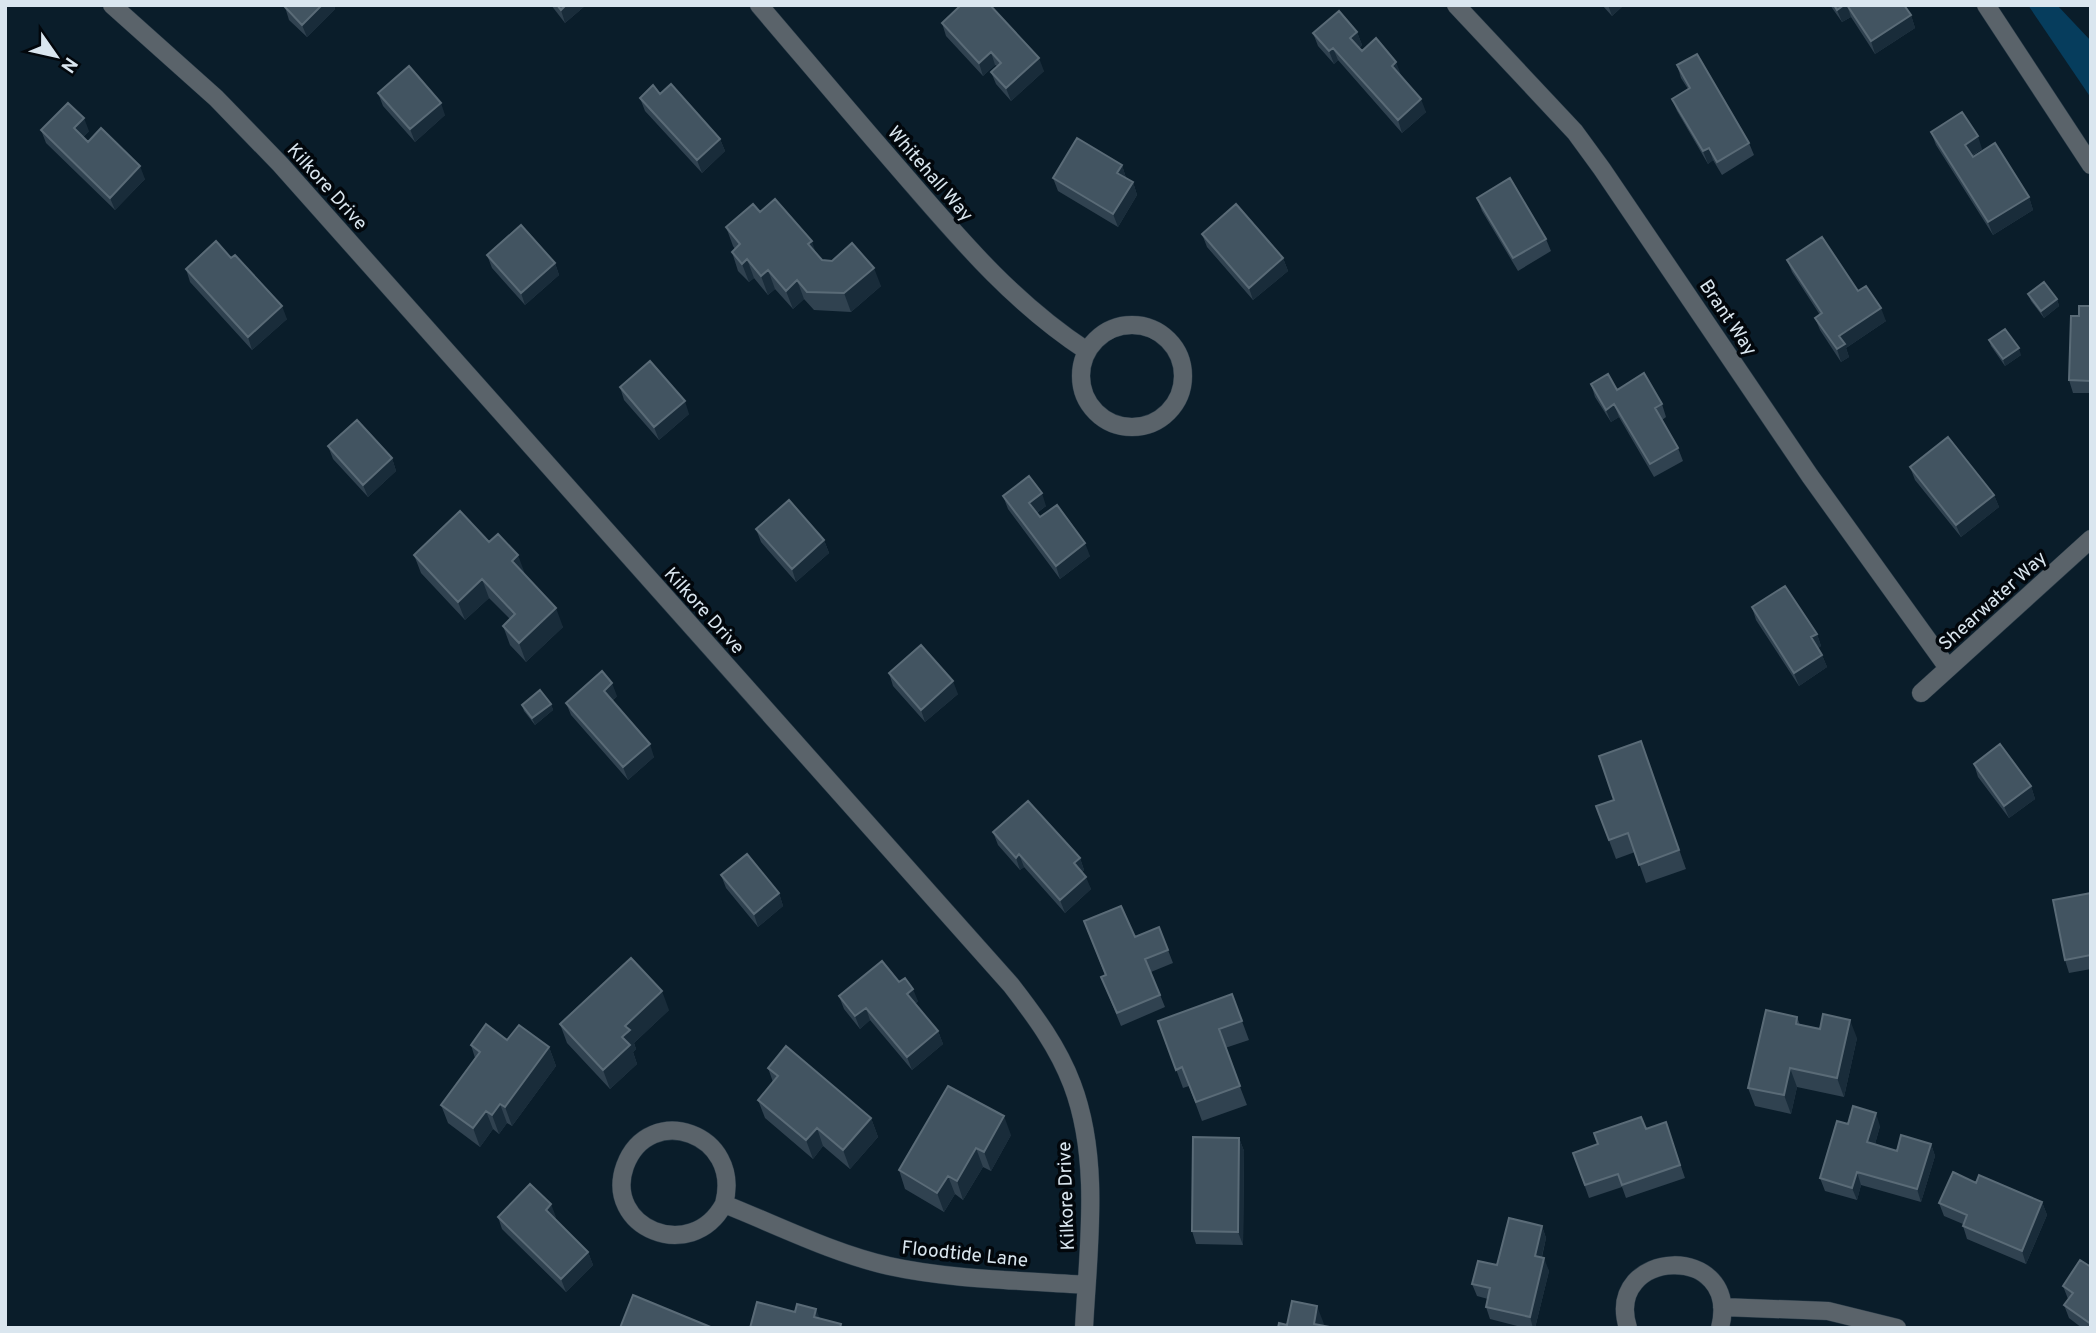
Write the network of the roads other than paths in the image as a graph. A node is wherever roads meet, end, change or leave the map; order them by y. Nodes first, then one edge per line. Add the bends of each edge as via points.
1 (112, 5) edge
2 (759, 5) edge
3 (1456, 5) edge
4 (1986, 5) edge
5 (2091, 165) edge
6 (1087, 351) junction
7 (2091, 539) edge
8 (1948, 668) junction
9 (1921, 693) dead end
10 (724, 1203) junction
11 (1086, 1285) junction
12 (1722, 1307) junction
13 (1084, 1328) edge
14 (1628, 1328) edge
15 (1720, 1328) edge
16 (1897, 1328) edge

1 - 11 street, Kilkore Drive via 216,98 281,164 1037,1018 1063,1063 1083,1122 1090,1206
2 - 6 street, Whitehall Way via 1011,294
3 - 8 street, Brant Way via 1596,159 1810,476
4 - 5 street
6 - 6 street via 1081,371 1083,394 1103,419 1123,427 1145,426 1165,416 1178,398 1183,376 1179,355 1156,330 1123,326 1102,334
7 - 8 street, Shearwater Way
8 - 9 street, Shearwater Way
10 - 10 street via 728,1183 723,1162 711,1145 694,1134 673,1131 653,1136 636,1148 625,1167 623,1190 630,1211 657,1233 691,1234 710,1222
10 - 11 street, Floodtide Lane via 888,1266
11 - 13 street, Kilkore Drive
12 - 14 street via 1715,1286 1699,1270 1666,1264 1646,1272 1631,1289 1625,1311
12 - 15 street
12 - 16 street via 1828,1311

